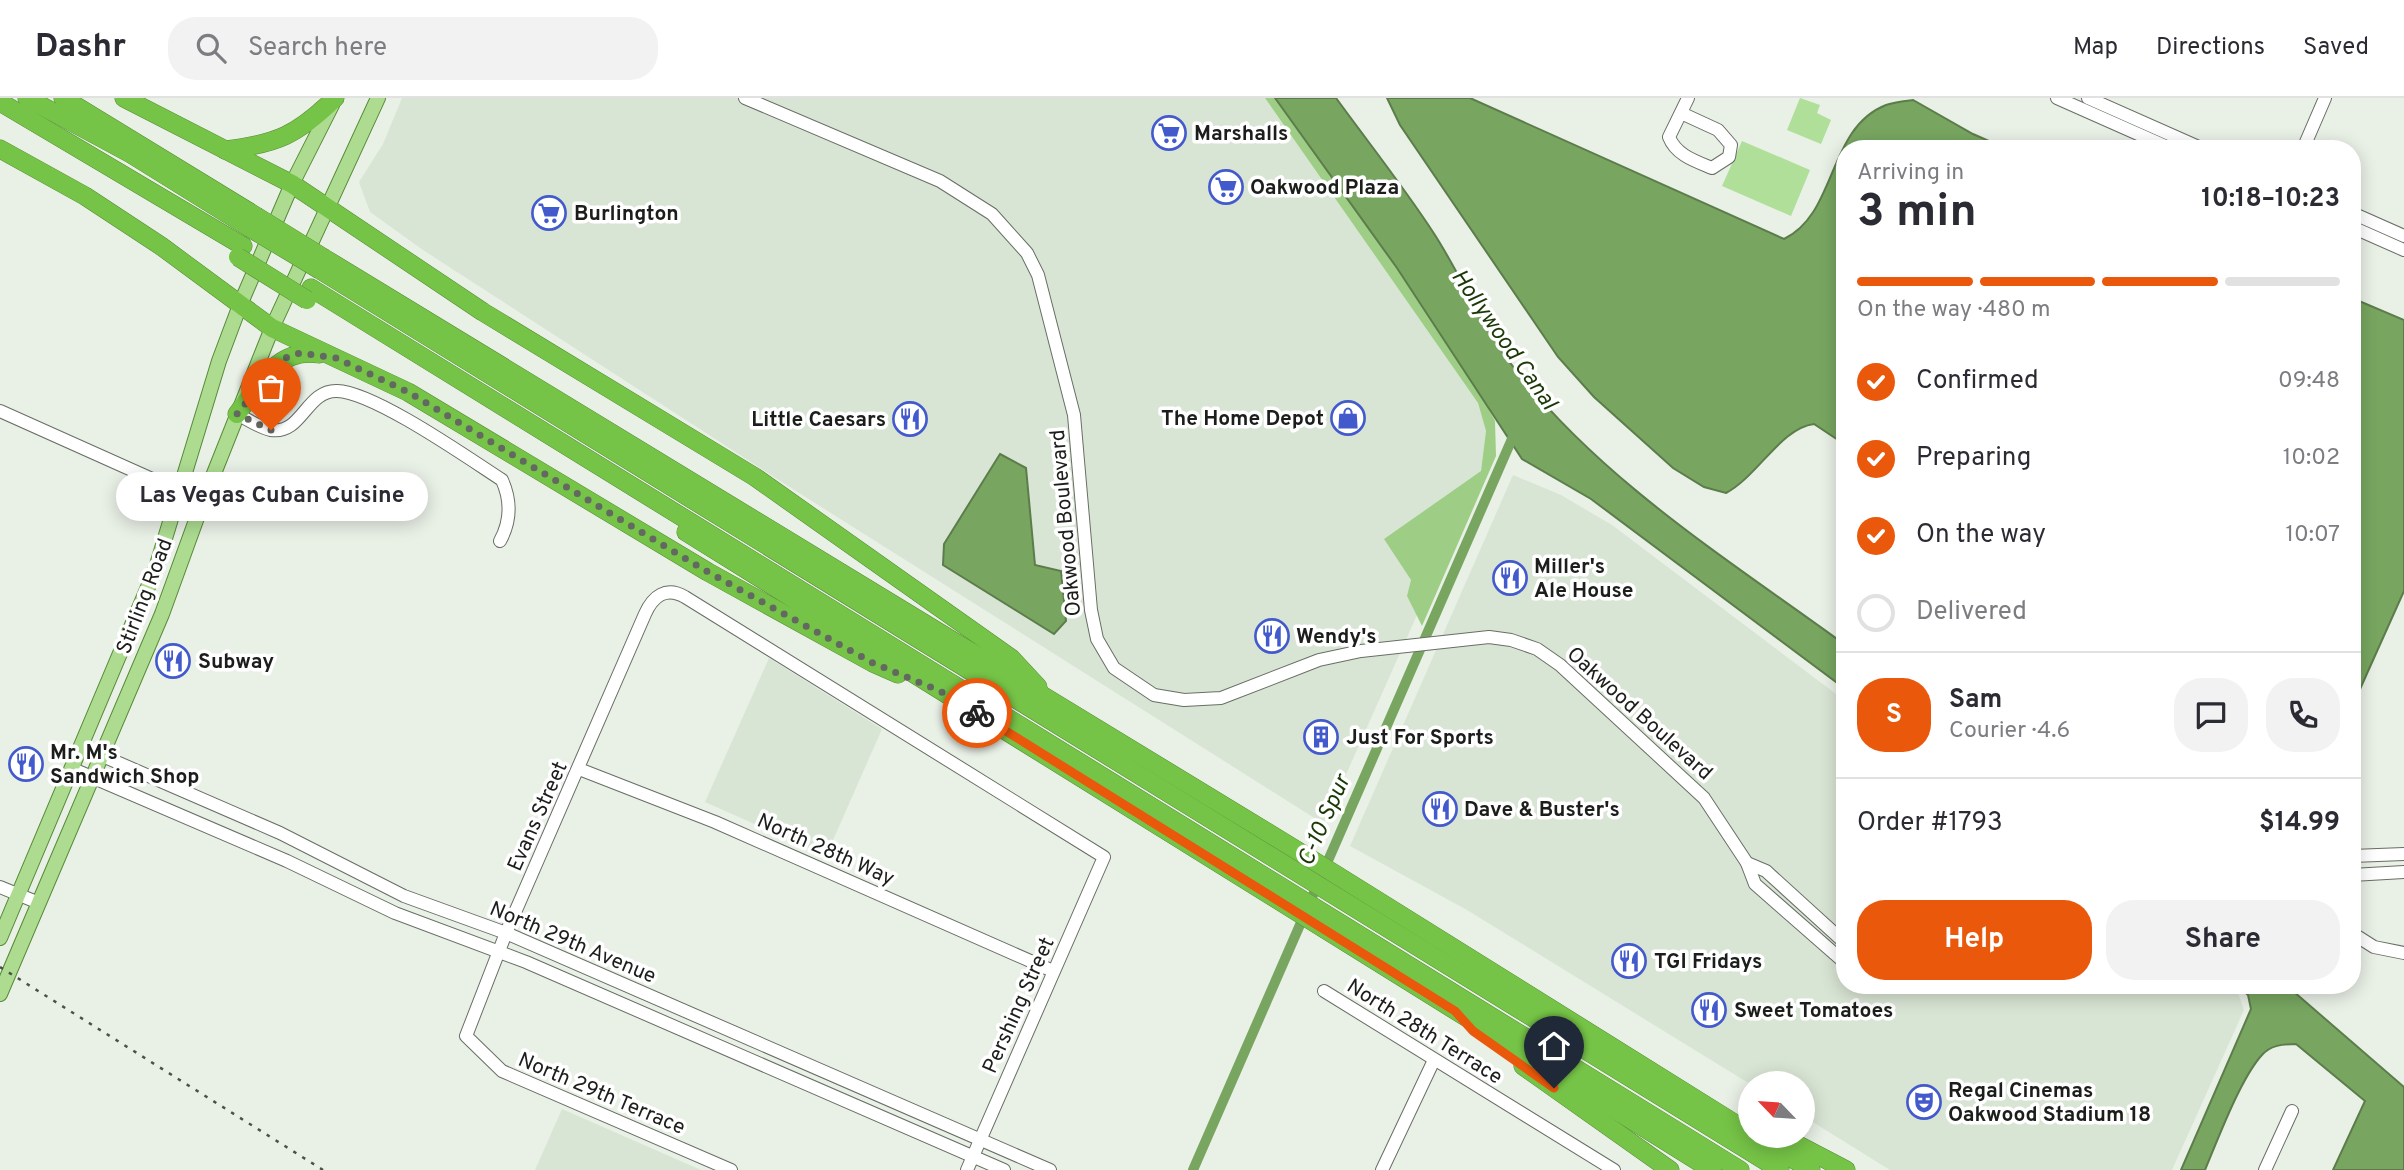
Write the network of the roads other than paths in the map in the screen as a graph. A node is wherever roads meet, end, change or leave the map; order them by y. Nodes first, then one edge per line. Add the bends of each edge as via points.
1 (27, 98) edge
2 (63, 98) edge
3 (124, 98) edge
4 (335, 98) edge
5 (378, 98) edge
6 (745, 98) edge
7 (1688, 98) edge
8 (2057, 98) edge
9 (2088, 98) edge
10 (2325, 98) edge
11 (0, 102) edge
12 (0, 113) edge
13 (1681, 113) junction
14 (2152, 140) edge
15 (2183, 140) edge
16 (2307, 140) edge
17 (0, 149) edge
18 (223, 150) junction
19 (292, 184) junction
20 (326, 208) junction
21 (2361, 218) edge
22 (253, 222) junction
23 (2361, 231) edge
24 (2404, 236) edge
25 (2404, 250) edge
26 (240, 252) junction
27 (322, 264) junction
28 (309, 294) junction
29 (240, 305) junction
30 (272, 328) junction
31 (336, 358) junction
32 (0, 411) edge
33 (237, 414) junction
34 (181, 492) junction
35 (500, 541) dead end
36 (940, 691) junction
37 (1052, 702) junction
38 (82, 747) junction
39 (101, 755) junction
40 (73, 769) junction
41 (579, 769) junction
42 (92, 776) junction
43 (2404, 854) edge
44 (2361, 856) edge
45 (1104, 857) joint
46 (1300, 863) junction
47 (1746, 863) junction
48 (2404, 872) edge
49 (2361, 874) edge
50 (0, 887) edge
51 (1342, 888) junction
52 (19, 895) junction
53 (1286, 897) junction
54 (39, 903) junction
55 (1326, 922) junction
56 (506, 933) junction
57 (1836, 935) edge
58 (0, 939) edge
59 (2361, 939) edge
60 (498, 953) junction
61 (2404, 953) edge
62 (1836, 955) edge
63 (1054, 971) junction
64 (1324, 991) dead end
65 (0, 994) edge
66 (1455, 1011) junction
67 (1589, 1034) junction
68 (467, 1035) joint
69 (1434, 1060) junction
70 (2291, 1111) dead end
71 (1738, 1113) edge
72 (1738, 1126) edge
73 (980, 1139) junction
74 (1775, 1148) edge
75 (1804, 1148) edge
76 (972, 1157) junction
77 (731, 1170) edge
78 (967, 1170) edge
79 (1003, 1170) edge
80 (1050, 1170) edge
81 (1382, 1170) edge
82 (1614, 1170) edge
83 (1670, 1170) edge
84 (1712, 1170) edge
85 (1740, 1170) edge
86 (1780, 1170) edge
87 (1811, 1170) edge
88 (1846, 1170) edge
89 (2265, 1170) edge

1 - 22 highway
2 - 22 highway
3 - 18 highway
4 - 18 highway via 293,134 266,144
4 - 19 main road, Stirling Road
5 - 20 main road, Stirling Road
6 - 47 street, Oakwood Boulevard via 950,187 992,214 1027,253 1038,275 1071,399 1091,610 1097,639 1114,668 1154,695 1184,700 1221,698 1319,660 1435,641 1511,640 1560,664 1704,798
7 - 13 street
8 - 14 street
9 - 15 street
10 - 16 street
11 - 26 highway
12 - 26 highway
13 - 13 street via 1725,136 1731,145 1722,164 1712,168 1673,147 1670,137
17 - 29 highway via 162,246
18 - 19 highway
19 - 20 highway
19 - 29 main road, Stirling Road
20 - 30 main road, Stirling Road
20 - 37 highway via 483,312 755,477 1011,658
21 - 24 street
22 - 27 highway, bridge
23 - 25 street
26 - 28 highway, bridge
27 - 37 highway
27 - 46 highway
28 - 36 highway
28 - 53 highway
29 - 30 highway
29 - 34 main road, Stirling Road
30 - 31 highway
30 - 33 main road, Stirling Road
31 - 33 highway via 300,353 282,359
31 - 36 highway via 408,392 708,572 873,663
32 - 34 street
33 - 35 street via 271,430 283,429 318,397 338,391 398,415 502,480 509,506
33 - 39 main road, Stirling Road via 162,614
34 - 38 main road, Stirling Road via 156,568
36 - 53 highway
37 - 46 highway
38 - 39 street, North 29th Avenue
38 - 40 main road, Stirling Road
39 - 42 main road, Stirling Road
39 - 56 street, North 29th Avenue via 280,833 404,896
40 - 42 street, North 29th Avenue
40 - 52 main road, Stirling Road
41 - 45 street, Evans Street via 645,614 655,597 679,593
41 - 56 street, Evans Street
41 - 63 street, North 28th Way via 715,822
42 - 54 main road, Stirling Road
42 - 60 street, North 29th Avenue via 395,913
43 - 44 street
45 - 63 street, Pershing Street
46 - 51 highway
47 - 57 street, Oakwood Boulevard via 1766,871
47 - 62 street, Oakwood Boulevard via 1755,884
48 - 49 street
50 - 52 street
51 - 67 highway
51 - 86 highway
52 - 54 street
52 - 58 main road, Stirling Road
53 - 55 highway
54 - 65 main road, Stirling Road
55 - 66 highway
55 - 85 highway
56 - 60 street, Evans Street
56 - 73 street, North 29th Avenue
59 - 61 street via 2374,947
60 - 68 street, Evans Street
60 - 76 street, North 29th Avenue
63 - 73 street, Pershing Street
64 - 69 street, North 28th Terrace
66 - 83 highway via 1473,1031
66 - 84 highway
67 - 71 highway
67 - 72 highway
68 - 77 street, North 29th Terrace via 502,1071
69 - 81 street
69 - 82 street, North 28th Terrace
70 - 89 street
73 - 76 street, Pershing Street
73 - 80 street, North 29th Avenue
74 - 87 highway
75 - 88 highway
76 - 78 street, Pershing Street
76 - 79 street, North 29th Avenue

